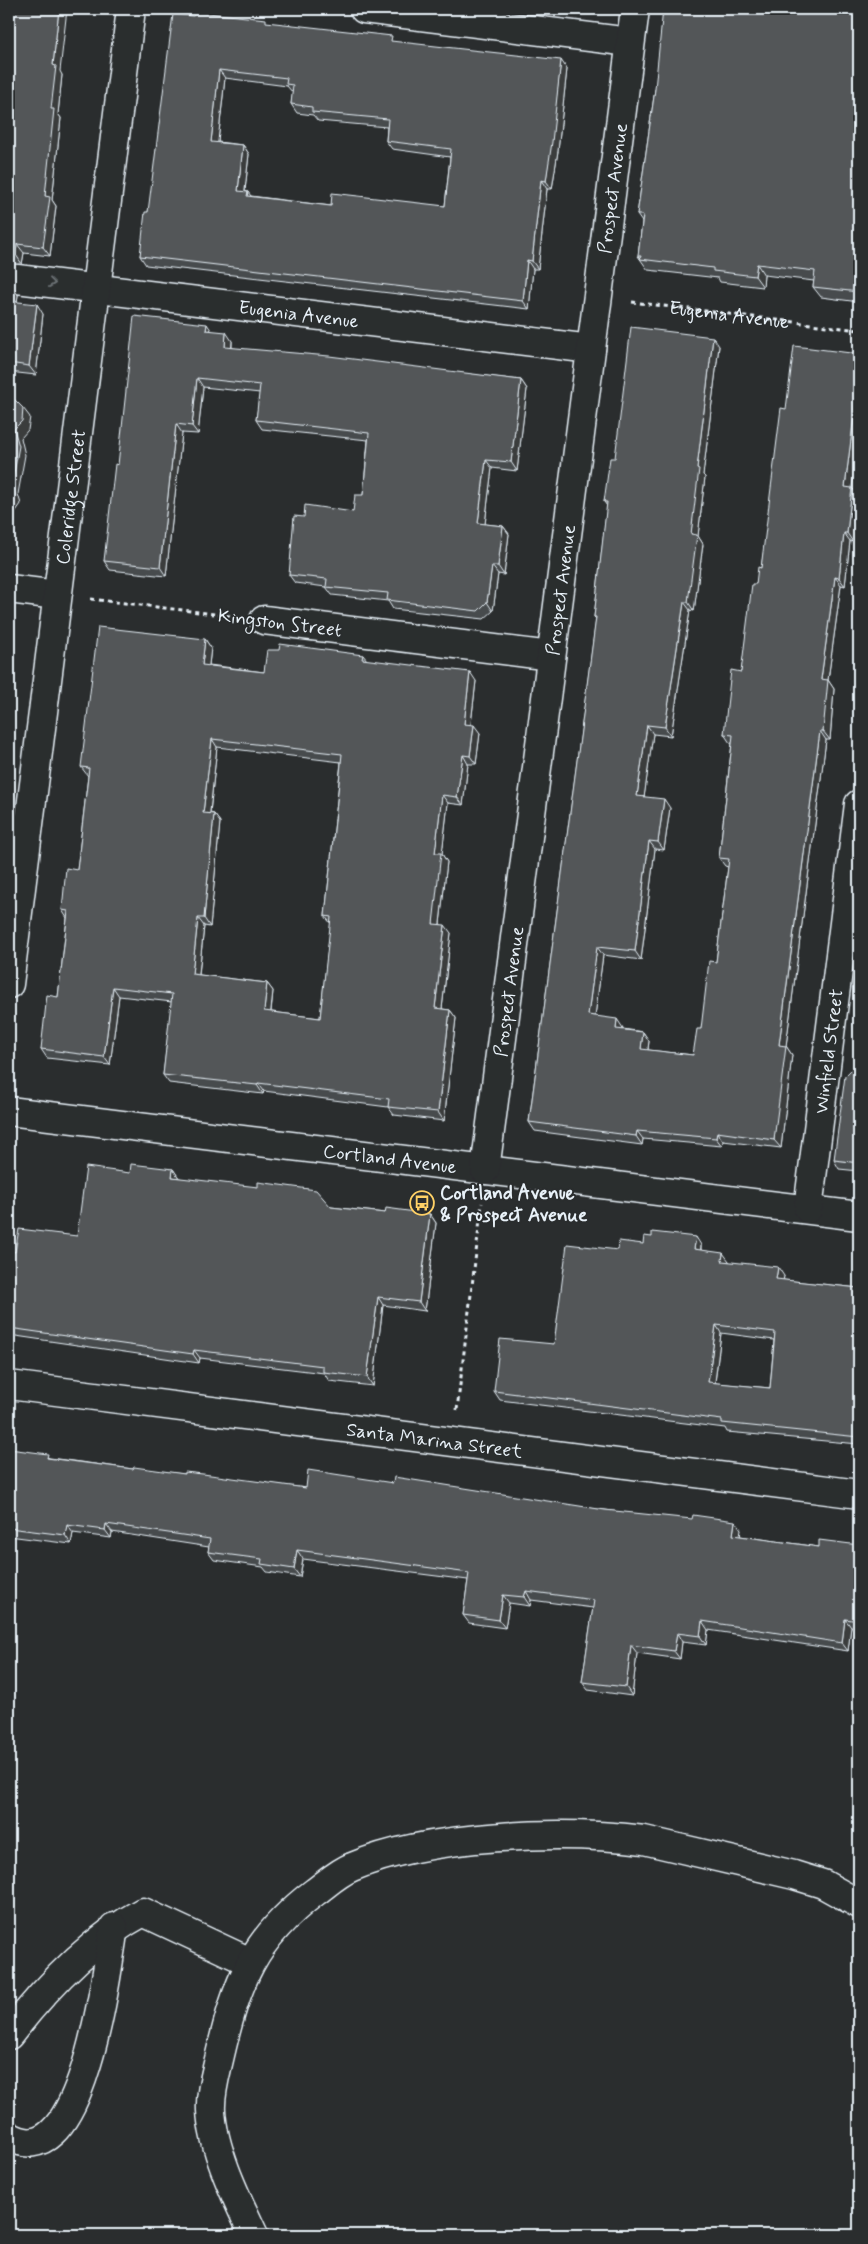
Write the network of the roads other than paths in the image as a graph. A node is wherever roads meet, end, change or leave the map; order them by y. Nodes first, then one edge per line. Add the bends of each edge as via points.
1 (131, 9) edge
2 (364, 9) edge
3 (635, 9) edge
4 (630, 42) junction
5 (9, 278) edge
6 (96, 288) junction
7 (591, 349) junction
8 (9, 589) edge
9 (57, 595) junction
10 (264, 620) road end
11 (551, 656) junction
12 (859, 804) edge
13 (9, 984) edge
14 (9, 1111) edge
15 (485, 1170) junction
16 (808, 1209) junction
17 (859, 1216) edge
18 (9, 1385) edge
19 (859, 1494) edge
20 (859, 1904) edge
21 (114, 1927) junction
22 (250, 1962) junction
23 (9, 2035) edge
24 (9, 2136) edge
25 (254, 2235) edge

1 - 6 street, Coleridge Street
2 - 4 street
3 - 4 street, Prospect Avenue
4 - 7 street, Prospect Avenue
5 -> 6 street, Eugenia Avenue
6 - 7 street, Eugenia Avenue
6 - 9 street, Coleridge Street
7 - 11 street, Prospect Avenue
8 - 9 street
9 - 13 street, Coleridge Street
10 - 11 street, Kingston Street
11 - 15 street, Prospect Avenue
12 - 16 street, Winfield Street
14 - 15 street, Cortland Avenue
15 - 16 street, Cortland Avenue
16 - 17 street, Cortland Avenue
18 - 19 street, Santa Marina Street
20 - 22 street via 823,1884 794,1875 644,1840 496,1838 436,1845 351,1867 298,1905
21 - 22 street via 143,1912
21 - 23 street via 44,1993
21 - 24 street via 94,2039 70,2107 56,2130 41,2142 24,2143
22 - 25 street via 228,2019 212,2091 211,2111 227,2172

